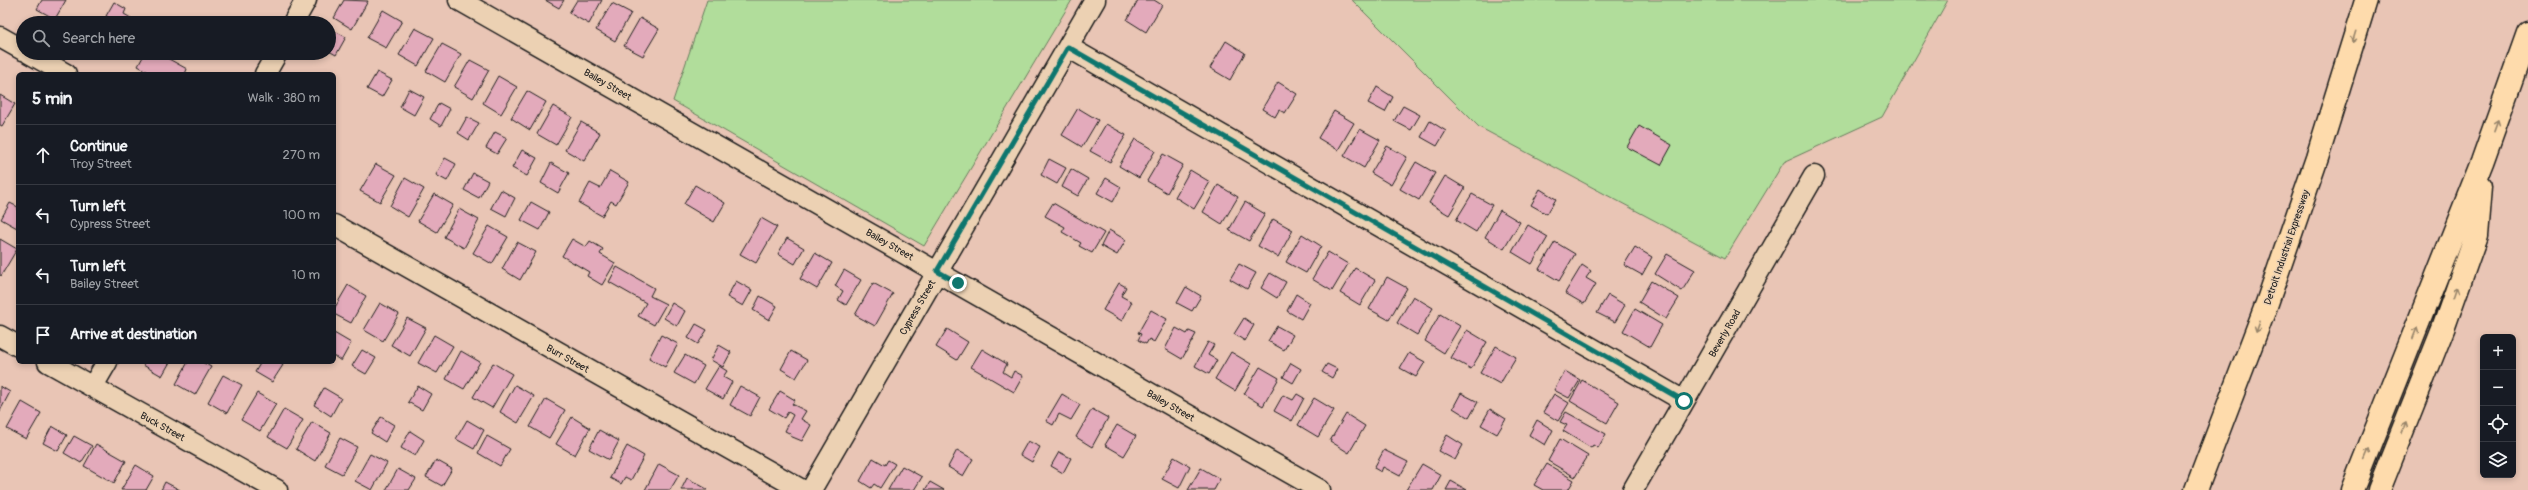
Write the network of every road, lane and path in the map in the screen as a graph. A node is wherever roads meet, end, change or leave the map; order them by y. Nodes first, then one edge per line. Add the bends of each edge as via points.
1 (306, 0) edge
2 (459, 0) edge
3 (1095, 0) edge
4 (2366, 0) edge
5 (297, 16) edge
6 (2528, 34) edge
7 (0, 37) edge
8 (16, 46) edge
9 (1068, 47) junction
10 (41, 60) edge
11 (273, 60) edge
12 (62, 72) edge
13 (266, 72) edge
14 (2482, 162) junction
15 (1814, 176) dead end
16 (336, 226) edge
17 (937, 271) junction
18 (0, 336) edge
19 (16, 345) edge
20 (52, 364) edge
21 (106, 364) edge
22 (93, 386) junction
23 (1684, 401) junction
24 (2223, 419) junction
25 (277, 490) edge
26 (802, 490) edge
27 (811, 490) edge
28 (1320, 490) edge
29 (1633, 490) edge
30 (2184, 490) edge
31 (2196, 490) edge
32 (2352, 490) edge
33 (2379, 490) edge

1 - 5 street
2 - 17 street, Bailey Street
3 - 9 street, Cypress Street
4 -> 24 highway, Detroit Industrial Expressway via 2318,158
14 -> 6 highway
7 - 8 street
9 - 17 street, Cypress Street
9 - 23 street
10 - 12 street
11 - 13 street
32 -> 14 highway
33 -> 14 highway via 2443,329 2476,236
15 - 23 street, Beverly Road
16 - 26 street, Burr Street
17 - 27 street, Cypress Street
17 - 28 street, Bailey Street
18 - 19 street
20 - 22 street, Buck Street
21 - 22 street
22 - 25 street, Buck Street
23 - 29 street, Beverly Road
24 - 30 highway
24 - 31 highway, Detroit Industrial Expressway

